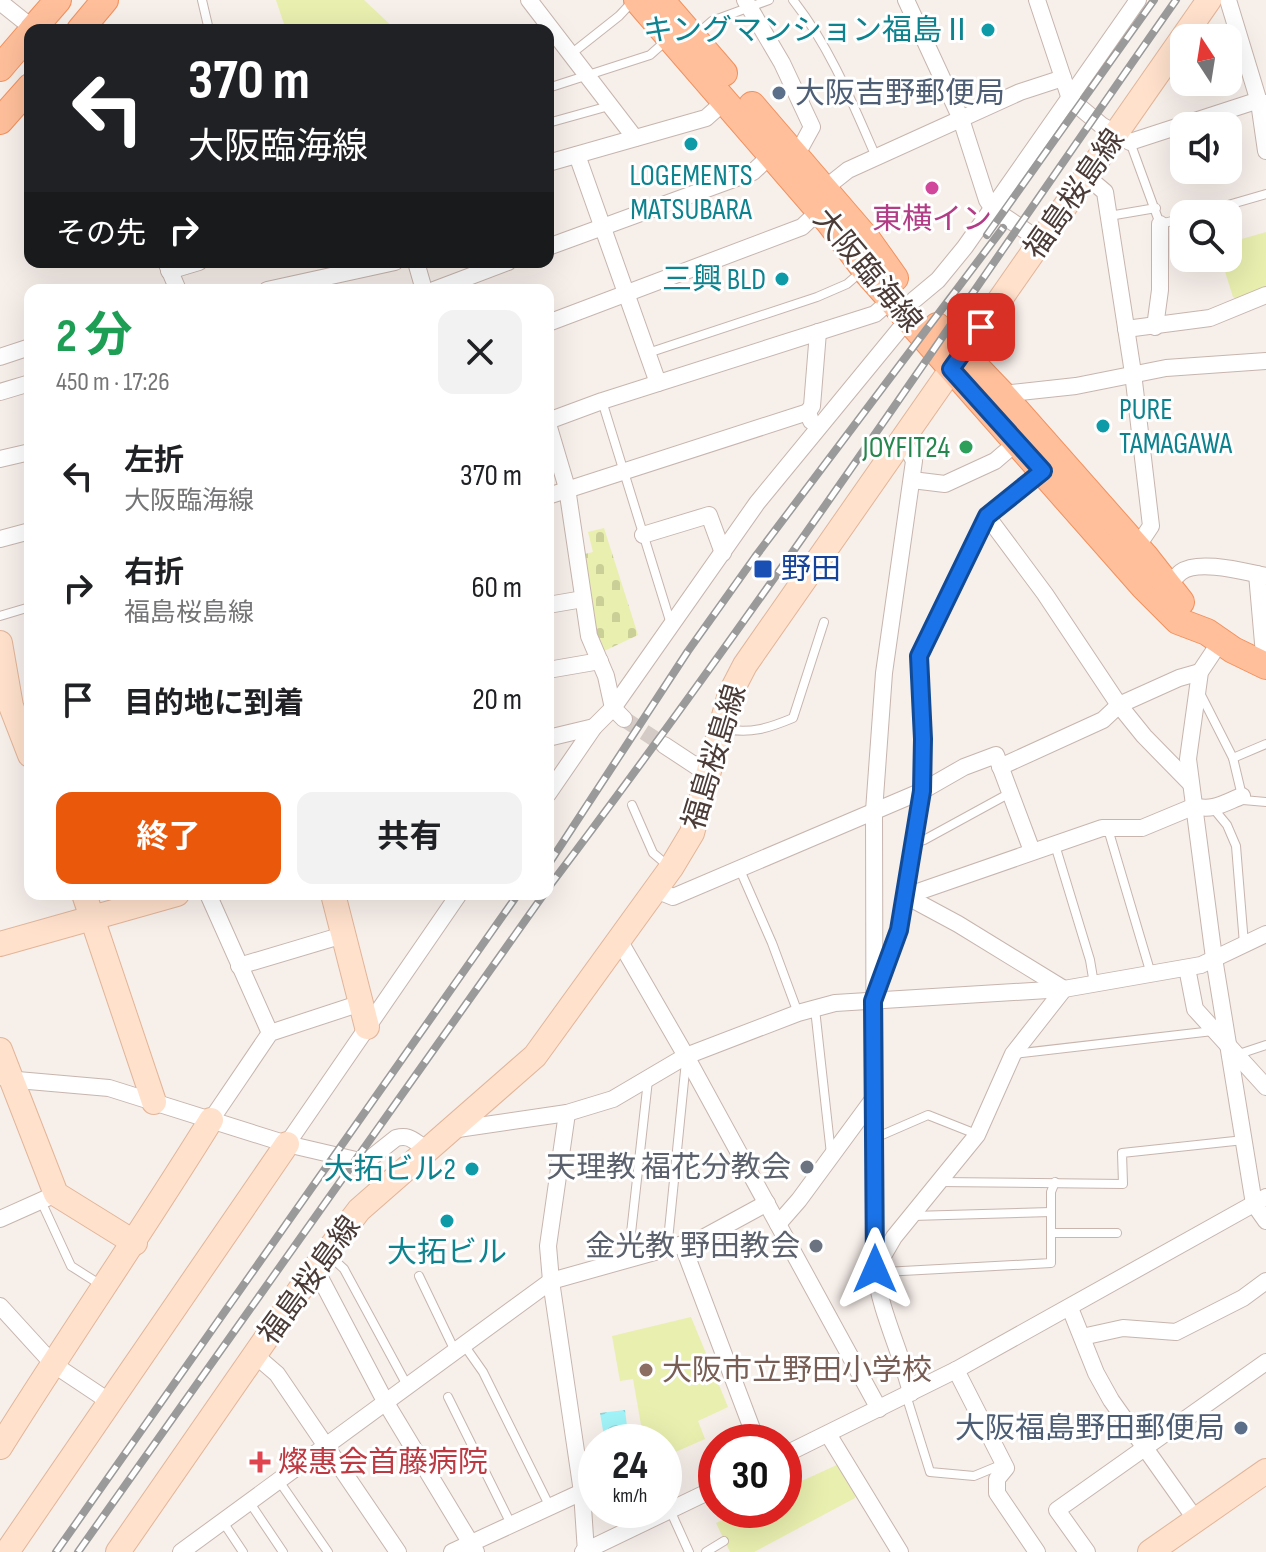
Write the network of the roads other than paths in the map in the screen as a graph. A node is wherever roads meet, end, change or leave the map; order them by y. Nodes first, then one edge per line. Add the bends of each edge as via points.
1 (58, 0) edge
2 (105, 0) edge
3 (202, 0) edge
4 (529, 0) edge
5 (636, 0) edge
6 (661, 0) edge
7 (769, 0) edge
8 (793, 0) edge
9 (906, 0) edge
10 (1037, 0) edge
11 (1138, 0) edge
12 (1209, 0) edge
13 (1228, 0) edge
14 (0, 2) edge
15 (748, 4) edge
16 (26, 24) edge
17 (38, 24) edge
18 (85, 24) edge
19 (208, 24) edge
20 (548, 24) edge
21 (554, 32) edge
22 (681, 38) junction
23 (24, 40) edge
24 (571, 54) junction
25 (0, 68) edge
26 (586, 75) junction
27 (1063, 78) junction
28 (554, 86) edge
29 (24, 94) edge
30 (1070, 99) junction
31 (725, 101) junction
32 (1262, 103) edge
33 (610, 106) junction
34 (961, 119) junction
35 (0, 121) edge
36 (554, 121) edge
37 (635, 138) junction
38 (1123, 138) junction
39 (1266, 151) edge
40 (577, 155) junction
41 (784, 156) junction
42 (876, 158) junction
43 (554, 161) edge
44 (1086, 176) junction
45 (1266, 194) edge
46 (822, 200) junction
47 (1242, 201) edge
48 (993, 209) junction
49 (1109, 216) junction
50 (1158, 216) junction
51 (1170, 217) edge
52 (602, 226) junction
53 (1041, 241) junction
54 (554, 245) edge
55 (368, 268) edge
56 (492, 268) edge
57 (865, 269) junction
58 (294, 284) edge
59 (450, 284) edge
60 (625, 293) junction
61 (1266, 295) edge
62 (905, 306) junction
63 (554, 321) edge
64 (1155, 327) junction
65 (1126, 329) junction
66 (818, 332) junction
67 (24, 349) edge
68 (648, 353) junction
69 (0, 357) edge
70 (956, 361) junction
71 (1266, 361) edge
72 (1133, 373) junction
73 (658, 383) junction
74 (24, 385) edge
75 (0, 392) edge
76 (1002, 394) junction
77 (602, 401) junction
78 (808, 412) junction
79 (554, 420) edge
80 (815, 434) junction
81 (903, 439) junction
82 (1017, 442) junction
83 (554, 443) edge
84 (24, 453) edge
85 (0, 459) edge
86 (622, 471) junction
87 (1043, 471) junction
88 (912, 480) junction
89 (567, 488) junction
90 (554, 493) edge
91 (987, 516) junction
92 (24, 533) edge
93 (643, 535) junction
94 (0, 539) edge
95 (1137, 547) junction
96 (723, 553) junction
97 (1261, 575) edge
98 (1167, 587) junction
99 (583, 599) junction
100 (554, 604) edge
101 (24, 609) edge
102 (0, 616) edge
103 (824, 622) dead end
104 (671, 625) junction
105 (1213, 637) junction
106 (0, 643) edge
107 (600, 661) junction
108 (1266, 666) edge
109 (554, 669) edge
110 (1199, 680) junction
111 (14, 705) edge
112 (1119, 705) junction
113 (618, 714) junction
114 (594, 727) junction
115 (721, 728) junction
116 (24, 736) edge
117 (554, 737) edge
118 (1266, 744) edge
119 (664, 745) tunnel mouth
120 (1233, 758) junction
121 (998, 761) junction
122 (708, 774) junction
123 (1191, 784) junction
124 (554, 785) edge
125 (922, 791) junction
126 (1010, 793) junction
127 (1242, 796) junction
128 (1266, 802) edge
129 (632, 805) dead end
130 (1195, 806) junction
131 (1213, 808) junction
132 (874, 811) junction
133 (1108, 829) junction
134 (914, 843) junction
135 (1055, 844) junction
136 (1032, 851) junction
137 (671, 868) junction
138 (740, 870) junction
139 (656, 890) junction
140 (906, 896) junction
141 (86, 900) edge
142 (156, 900) edge
143 (211, 900) edge
144 (334, 900) edge
145 (455, 900) edge
146 (93, 918) junction
147 (1266, 934) edge
148 (343, 935) junction
149 (619, 940) junction
150 (0, 944) edge
151 (1244, 945) junction
152 (1214, 958) junction
153 (239, 966) junction
154 (1187, 968) junction
155 (1151, 974) junction
156 (1094, 984) junction
157 (1064, 989) junction
158 (873, 1001) junction
159 (361, 1003) junction
160 (806, 1011) junction
161 (367, 1027) junction
162 (1213, 1031) junction
163 (270, 1033) junction
164 (1266, 1045) edge
165 (0, 1050) edge
166 (1233, 1052) junction
167 (1013, 1054) junction
168 (686, 1056) junction
169 (648, 1080) junction
170 (4, 1085) edge
171 (1266, 1087) edge
172 (874, 1098) junction
173 (154, 1102) junction
174 (567, 1113) junction
175 (211, 1120) junction
176 (451, 1130) junction
177 (977, 1135) junction
178 (874, 1138) junction
179 (1244, 1140) junction
180 (287, 1144) junction
181 (427, 1149) junction
182 (832, 1157) junction
183 (937, 1182) junction
184 (1055, 1182) junction
185 (48, 1198) junction
186 (1260, 1201) edge
187 (767, 1203) junction
188 (1051, 1212) junction
189 (911, 1216) junction
190 (0, 1219) edge
191 (1266, 1221) edge
192 (778, 1224) junction
193 (1051, 1233) junction
194 (1117, 1233) dead end
195 (135, 1243) junction
196 (675, 1248) junction
197 (320, 1260) junction
198 (627, 1260) junction
199 (875, 1269) junction
200 (419, 1276) dead end
201 (551, 1281) junction
202 (1266, 1281) edge
203 (105, 1288) junction
204 (0, 1306) edge
205 (1070, 1308) junction
206 (1082, 1337) junction
207 (460, 1348) junction
208 (255, 1355) junction
209 (1266, 1362) edge
210 (53, 1364) junction
211 (956, 1370) junction
212 (408, 1387) junction
213 (908, 1394) junction
214 (448, 1397) dead end
215 (110, 1402) junction
216 (386, 1403) junction
217 (879, 1409) junction
218 (749, 1424) edge
219 (828, 1434) junction
220 (802, 1446) edge
221 (0, 1447) edge
222 (326, 1447) junction
223 (1145, 1448) junction
224 (1004, 1464) junction
225 (578, 1465) edge
226 (1266, 1471) edge
227 (279, 1481) junction
228 (578, 1494) edge
229 (250, 1503) junction
230 (550, 1507) junction
231 (1196, 1520) junction
232 (223, 1522) junction
233 (511, 1524) junction
234 (584, 1528) edge
235 (633, 1528) edge
236 (678, 1528) edge
237 (724, 1541) dead end
238 (474, 1547) edge
239 (585, 1551) edge
240 (7, 1552) edge
241 (118, 1552) edge
242 (181, 1552) edge
243 (243, 1552) edge
244 (283, 1552) edge
245 (328, 1552) edge
246 (398, 1552) edge
247 (452, 1552) edge
248 (689, 1552) edge
249 (706, 1552) edge
250 (900, 1552) edge
251 (1037, 1552) edge
252 (1087, 1552) edge
253 (1150, 1552) edge

1 - 17 main road
2 - 18 main road
3 - 19 lane
4 - 20 street
5 - 22 main road, 大阪臨海線
5 - 24 lane
6 - 22 main road, 大阪臨海線
7 - 15 lane
8 - 42 lane via 834,63
9 - 34 street
10 - 27 street
11 - 30 street
12 - 38 street, 福島桜島線
13 - 32 street
14 - 16 street
15 - 22 lane
15 - 41 street via 812,127
21 - 24 street
22 - 26 lane via 650,55
22 - 31 main road, 大阪臨海線
22 - 41 main road, 大阪臨海線
23 - 25 main road
24 - 26 street
26 - 28 lane
26 - 33 street
27 - 30 street
27 - 34 street
29 - 35 main road
30 - 38 street
30 - 48 street
31 - 37 street via 706,118
31 - 41 main road, 大阪臨海線
32 - 38 street
32 - 39 street
33 - 36 lane
33 - 37 street
34 - 42 street
34 - 48 street
37 - 40 street
38 - 44 street, 福島桜島線
38 - 50 lane
40 - 43 street
40 - 52 street
41 - 46 main road, 大阪臨海線
41 - 52 street
42 - 46 street via 848,170
44 - 49 street via 1105,192
44 - 53 street, 福島桜島線
45 - 47 lane
46 - 57 main road, 大阪臨海線
46 - 60 street via 802,227
46 - 62 main road, 大阪臨海線
48 - 53 street
48 - 62 street via 938,280
49 - 50 lane
49 - 65 street
50 - 51 lane
50 - 64 street
52 - 54 street
52 - 60 street
53 - 70 street, 福島桜島線
55 - 58 street
56 - 59 street
57 - 62 main road, 大阪臨海線
57 - 68 lane via 817,297
60 - 63 street
60 - 68 street
61 - 64 street via 1210,318
62 - 66 street
62 - 70 main road, 大阪臨海線
62 - 80 street
64 - 65 street
65 - 72 street
66 - 73 street
66 - 78 street
67 - 69 street
68 - 73 street
70 - 76 main road, 大阪臨海線
70 - 81 street, 福島桜島線
70 - 82 main road, 大阪臨海線
71 - 72 street
72 - 76 street
72 - 95 street via 1151,526
73 - 77 street
74 - 75 street
76 - 95 main road, 大阪臨海線
77 - 79 street
77 - 86 lane
78 - 80 street
78 - 86 street
80 - 96 street
81 - 88 street via 914,461
81 - 115 street, 福島桜島線 via 750,656 730,694
82 - 87 main road, 大阪臨海線
82 - 88 street via 995,461 945,484
83 - 89 street
84 - 85 street
86 - 89 street
86 - 93 lane
87 - 91 street
87 - 105 main road, 大阪臨海線 via 1178,621
88 - 132 street via 884,673
89 - 90 street
89 - 99 street
91 - 112 street
91 - 125 street via 919,656
92 - 94 street
93 - 96 street via 709,515
93 - 104 lane
95 - 98 main road, 大阪臨海線
96 - 104 street
97 - 98 street via 1192,568
97 - 108 street
98 - 105 main road, 大阪臨海線
99 - 100 street
99 - 107 street
101 - 102 lane
103 - 115 lane via 793,718 753,732
104 - 113 street
105 - 108 main road, 大阪臨海線
105 - 110 street
106 - 111 street
107 - 109 street
107 - 113 street
110 - 112 street
110 - 120 lane
110 - 123 street via 1188,759
111 - 116 street
112 - 121 street via 1103,720
112 - 123 street
113 - 114 street
114 - 117 street
114 - 124 street
115 - 122 street, 福島桜島線
118 - 120 lane
119 - 122 street
120 - 127 lane
121 - 125 street via 964,767
121 - 126 street
122 - 137 street, 福島桜島線 via 692,833
123 - 130 street
125 - 132 street
125 - 134 street
126 - 134 lane
126 - 136 street
127 - 128 lane
127 - 131 street
129 - 137 lane via 653,853
130 - 131 street
130 - 133 street via 1142,828
130 - 152 street
131 - 151 lane via 1236,846
132 - 138 street
132 - 158 street
133 - 135 street
133 - 155 lane
134 - 140 street
135 - 136 street
135 - 156 lane
136 - 140 street
137 - 139 street, 福島桜島線
138 - 139 street via 673,897
138 - 160 lane
139 - 149 street, 福島桜島線
140 - 157 street
140 - 158 street
141 - 146 street
142 - 146 street
143 - 153 street
144 - 148 street
145 - 161 street
146 - 150 street
146 - 173 street
147 - 151 street
148 - 153 street
148 - 159 street
149 - 168 street
149 - 176 street, 福島桜島線 via 535,1056
151 - 152 street
152 - 154 street
152 - 166 street
153 - 163 street
154 - 155 street
154 - 162 street via 1195,1009
155 - 156 street
156 - 157 street
157 - 158 street
157 - 167 street
158 - 160 street
158 - 172 street
159 - 161 street
159 - 163 street
160 - 168 street
160 - 182 lane
161 - 180 street
162 - 166 street
162 - 167 lane
163 - 175 street
164 - 166 lane
165 - 170 street
166 - 171 street
166 - 179 street
167 - 177 street
168 - 169 street
168 - 187 street
168 - 196 lane
169 - 174 street via 613,1099
169 - 198 lane
170 - 173 street via 109,1088
170 - 185 street
172 - 178 street
172 - 182 street
173 - 175 street
174 - 176 street
174 - 201 street via 548,1246
175 - 180 street
175 - 195 street
176 - 181 street, 福島桜島線
177 - 178 lane via 928,1115
177 - 183 street
178 - 199 street
179 - 184 lane via 1122,1153 1123,1184
179 - 186 street
180 - 181 street via 360,1161 396,1138 412,1137
180 - 215 street
181 - 197 street, 福島桜島線 via 369,1199
182 - 192 street
183 - 184 lane
183 - 189 street
184 - 188 lane
185 - 190 street
185 - 195 street
185 - 203 lane via 71,1266
186 - 191 street
186 - 205 street
187 - 192 street
187 - 196 street
188 - 189 lane
188 - 193 lane
189 - 199 street
192 - 217 street
193 - 194 lane
193 - 199 lane via 1051,1263
195 - 203 street
196 - 198 street
196 - 218 street
197 - 208 street, 福島桜島線
197 - 212 lane via 344,1269
197 - 216 street
198 - 201 street
199 - 213 street
200 - 207 lane
201 - 207 street
201 - 225 street
202 - 206 street via 1176,1332 1123,1328
203 - 210 street
204 - 210 street
205 - 206 street
205 - 211 street
206 - 223 street via 1096,1373
207 - 212 street
207 - 230 lane via 483,1372
208 - 222 street via 277,1374
208 - 241 street, 福島桜島線
209 - 223 street
210 - 215 street
210 - 221 street
211 - 213 street
211 - 224 street
212 - 216 street
213 - 217 street
213 - 224 lane via 930,1472 974,1476
214 - 233 lane
215 - 240 street
216 - 222 street
216 - 238 street
217 - 219 street
219 - 220 street
219 - 250 street
222 - 227 street
222 - 246 street
223 - 231 street
223 - 252 street via 1057,1510
224 - 251 street via 997,1493
226 - 231 street
227 - 229 street
227 - 245 lane
228 - 230 street
229 - 232 street
229 - 244 lane
230 - 233 street
231 - 253 street
232 - 242 street
232 - 243 lane
233 - 238 street
234 - 239 street
235 - 239 street
236 - 248 lane
237 - 249 lane
238 - 247 street

